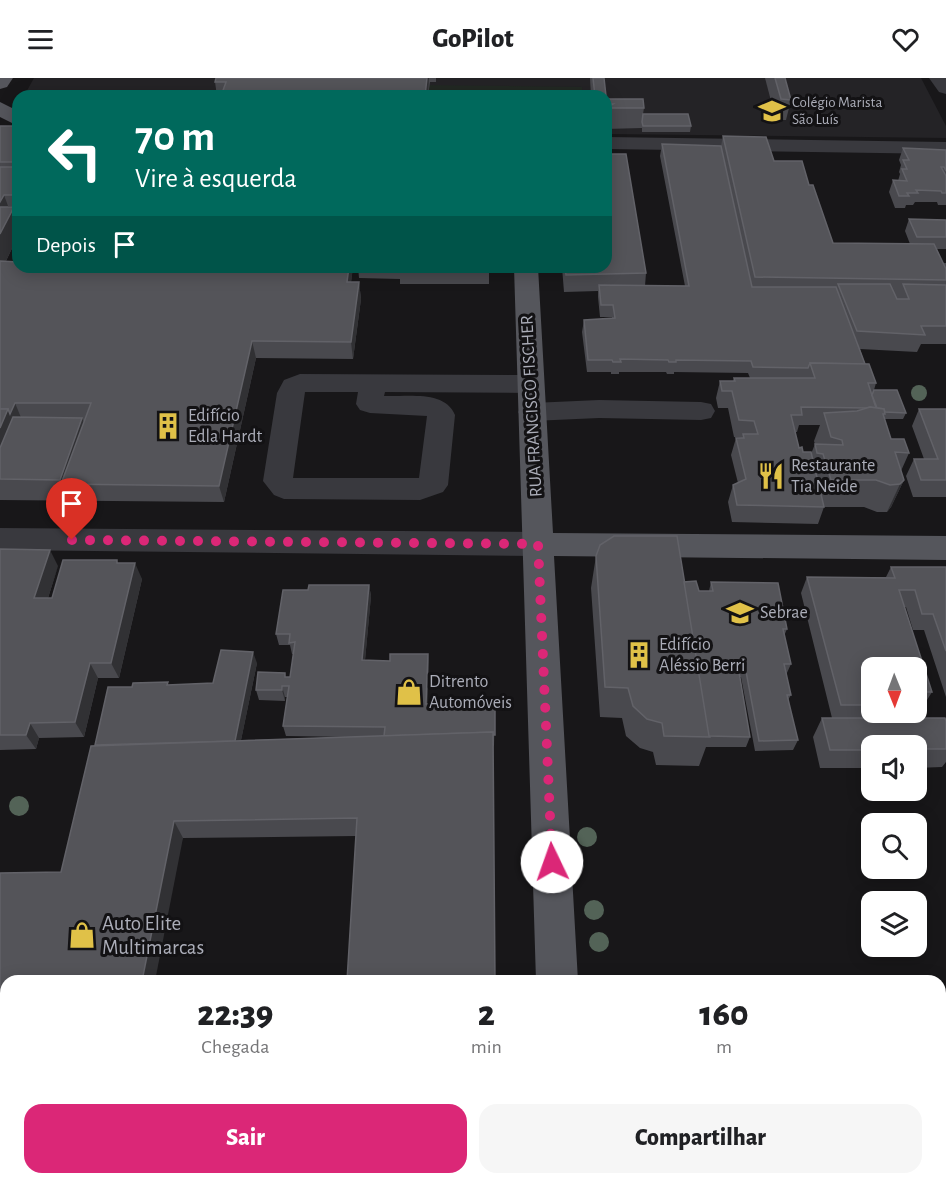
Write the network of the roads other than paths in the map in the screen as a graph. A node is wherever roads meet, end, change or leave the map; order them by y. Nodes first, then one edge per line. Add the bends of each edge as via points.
1 (3, 78) edge
2 (939, 78) edge
3 (0, 83) edge
4 (946, 88) edge
5 (612, 135) edge
6 (612, 143) edge
7 (768, 146) junction
8 (946, 148) edge
9 (526, 273) edge
10 (372, 384) junction
11 (531, 384) junction
12 (701, 411) dead end
13 (532, 412) junction
14 (0, 539) edge
15 (538, 544) junction
16 (946, 548) edge
17 (557, 975) edge

1 - 3 main road
2 - 4 street
5 - 7 street via 738,134
6 - 7 street
7 - 8 street
9 - 11 main road, RUA FRANCISCO FISCHER
10 - 10 street via 370,404 439,410 433,485 420,489 280,485 294,386
10 - 11 street
11 - 13 main road, RUA FRANCISCO FISCHER
12 - 13 street
13 - 15 main road, RUA FRANCISCO FISCHER
14 - 15 street
15 - 16 main road
15 - 17 main road, RUA FRANCISCO FISCHER

